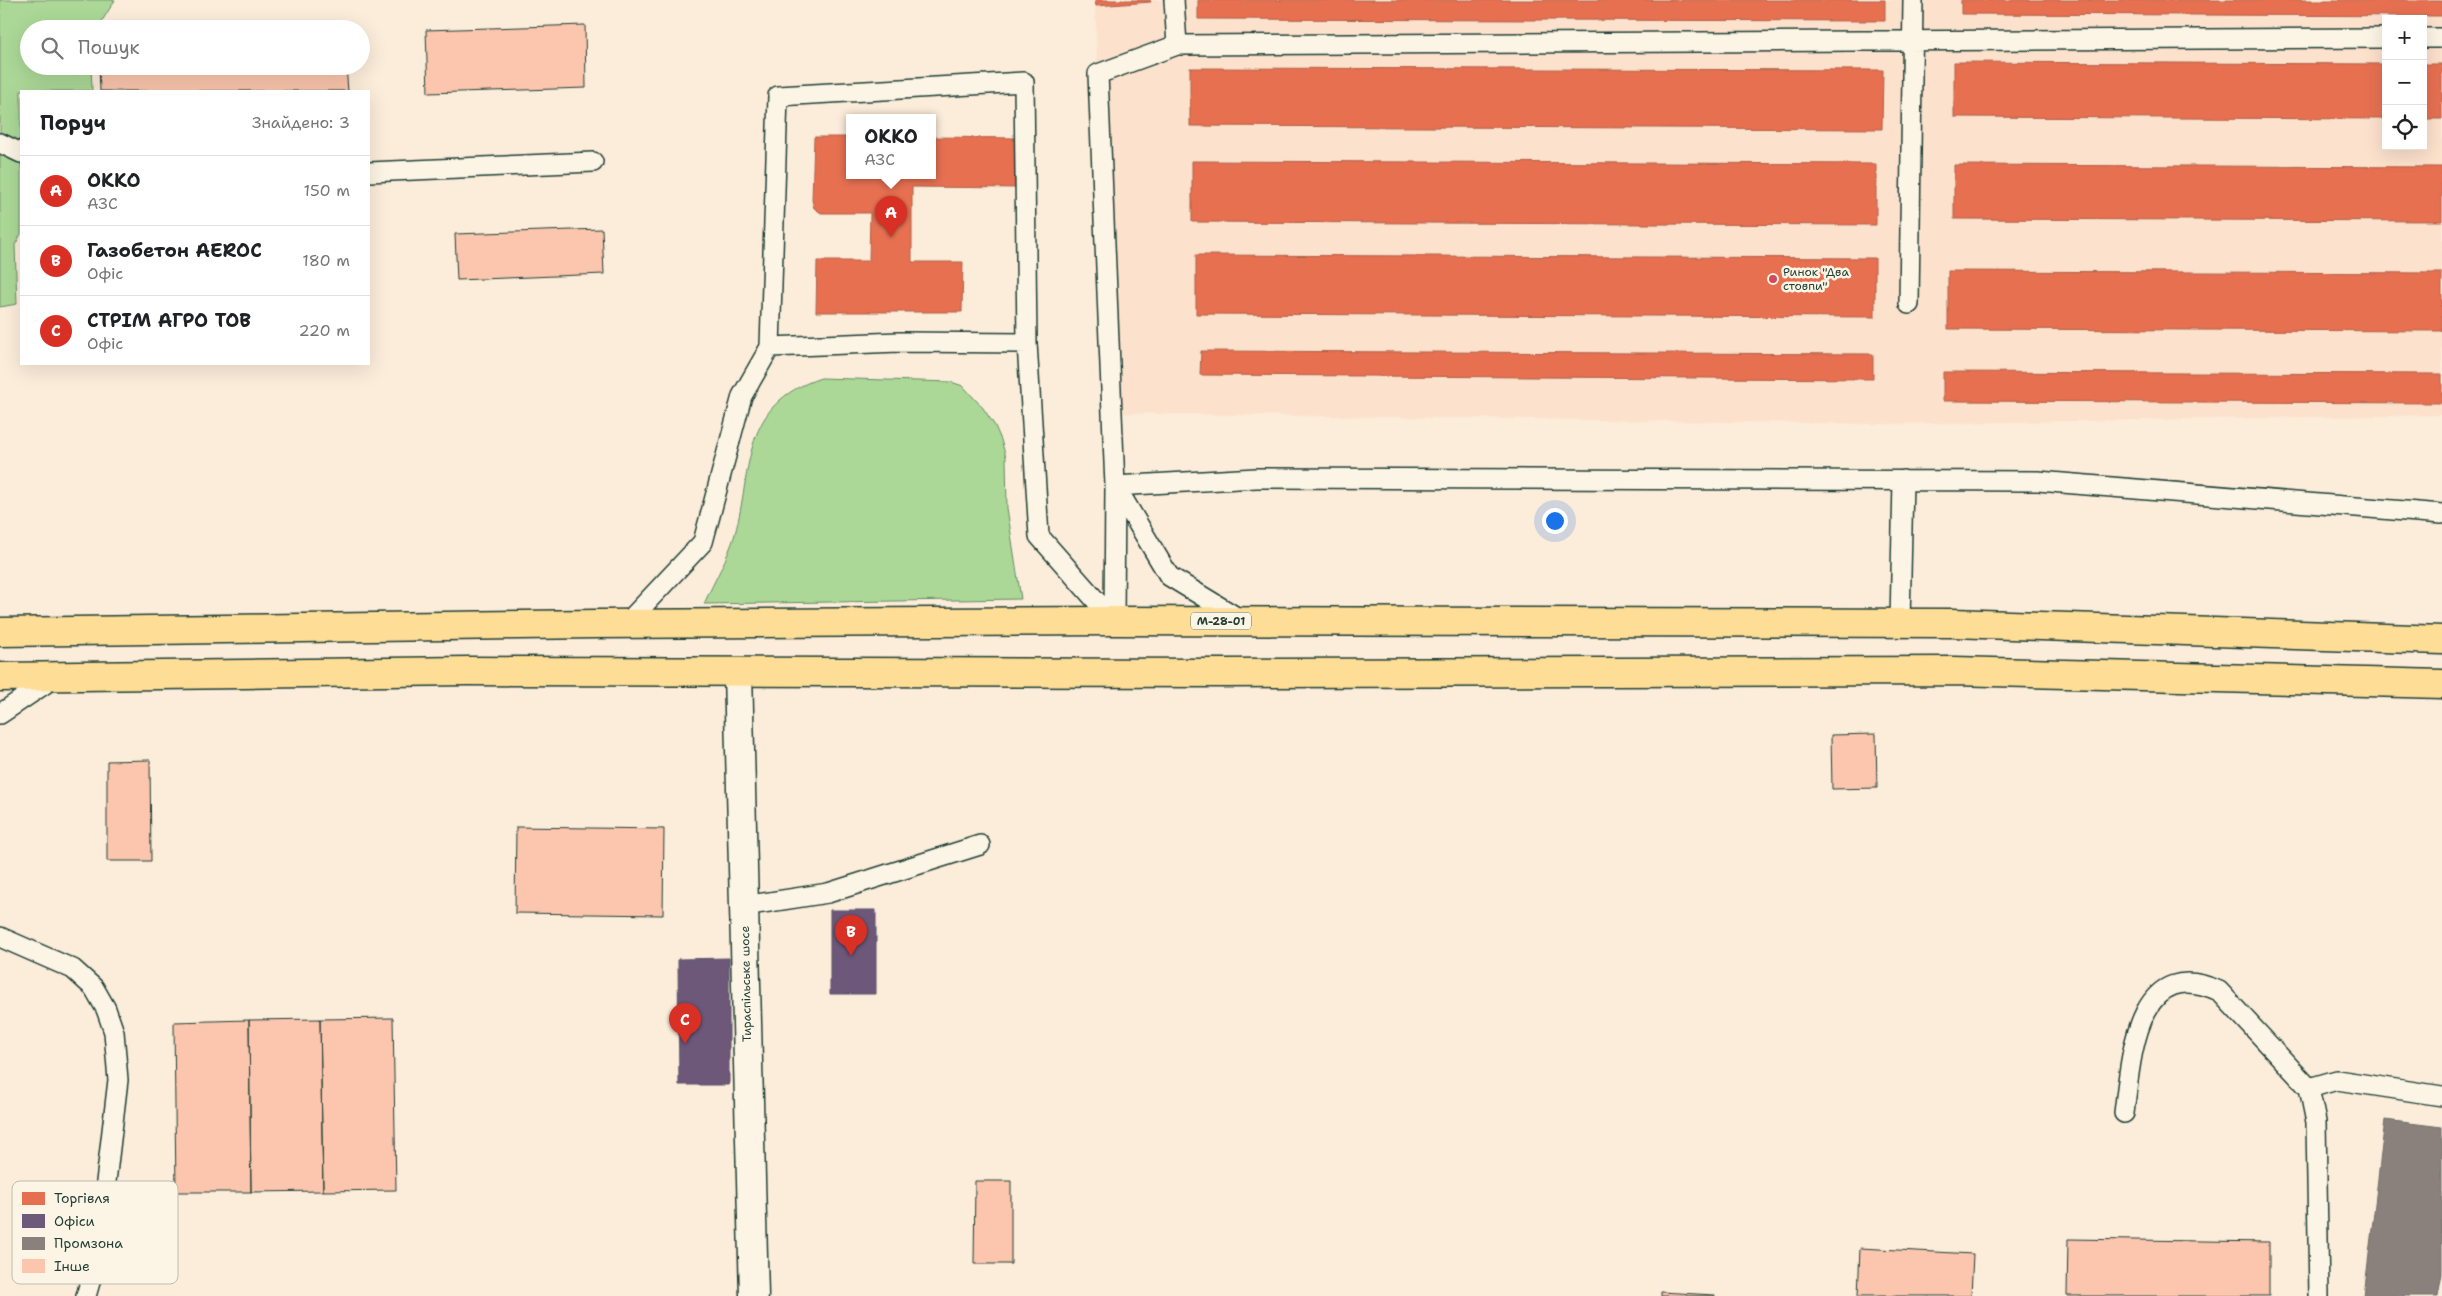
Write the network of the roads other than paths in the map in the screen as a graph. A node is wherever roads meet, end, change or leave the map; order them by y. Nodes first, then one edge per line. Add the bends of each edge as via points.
1 (1174, 0) edge
2 (1912, 0) edge
3 (2382, 38) edge
4 (2427, 38) edge
5 (2442, 38) edge
6 (1912, 41) junction
7 (1177, 45) junction
8 (0, 143) edge
9 (20, 153) edge
10 (593, 162) dead end
11 (370, 172) edge
12 (1909, 304) dead end
13 (1027, 343) junction
14 (770, 347) junction
15 (1903, 480) junction
16 (1115, 486) junction
17 (2442, 514) edge
18 (1114, 621) junction
19 (1243, 621) junction
20 (1900, 623) junction
21 (626, 624) junction
22 (0, 632) edge
23 (2442, 640) edge
24 (738, 672) junction
25 (57, 676) junction
26 (0, 677) edge
27 (2442, 684) edge
28 (0, 714) edge
29 (980, 845) dead end
30 (744, 906) junction
31 (0, 937) edge
32 (2309, 1088) junction
33 (2442, 1096) edge
34 (2124, 1113) dead end
35 (106, 1181) edge
36 (754, 1296) edge
37 (2320, 1296) edge

1 - 7 lane
2 - 6 lane
3 - 6 lane
4 - 5 lane
6 - 7 lane
6 - 12 lane
7 - 16 lane via 1098,74
8 - 9 lane
10 - 11 lane
13 - 14 lane via 899,342
13 - 14 lane via 1024,82 778,96
13 - 18 lane via 1039,536
14 - 21 lane via 742,396 703,542
15 - 16 lane via 1256,478
15 - 17 lane via 2038,481
15 - 20 lane
16 - 18 lane
16 - 19 lane via 1169,576
18 - 19 highway, М-28-01
18 - 21 highway, М-28-01
19 - 20 highway, М-28-01
20 - 23 highway, М-28-01
21 - 22 highway, М-28-01
24 - 25 highway via 376,671
24 - 27 highway via 1954,671
24 - 30 street, Тираспільське шосе
25 - 26 highway
25 - 28 lane
29 - 30 lane via 828,893
30 - 36 street, Тираспільське шосе
31 - 35 lane via 72,969 94,988 106,1009 114,1032 118,1080
32 - 33 lane via 2337,1080
32 - 34 lane via 2219,991 2205,985 2176,984 2152,1000 2144,1014 2132,1052
32 - 37 lane via 2316,1122

